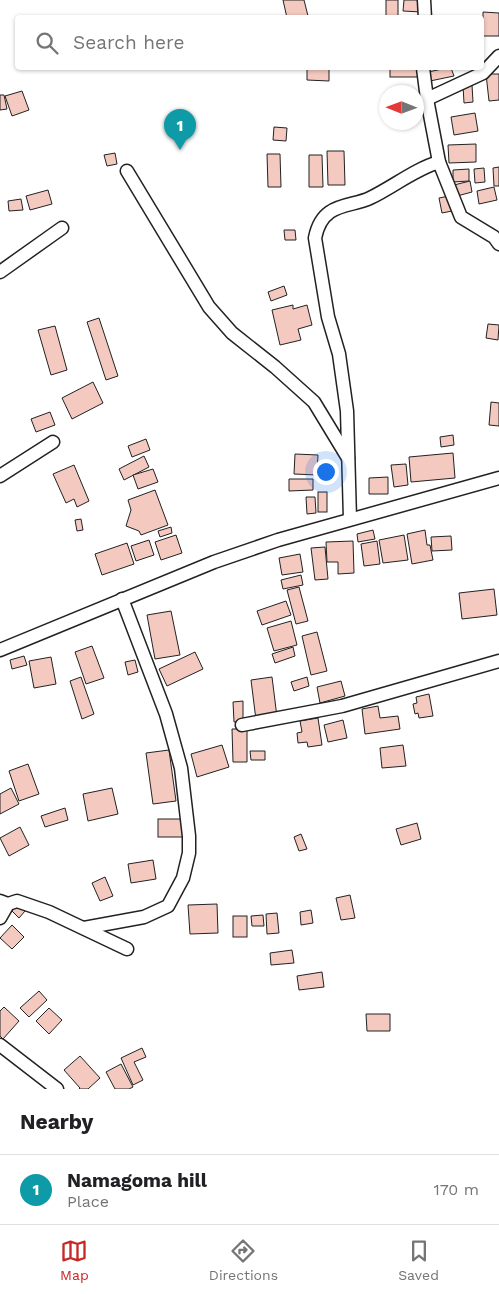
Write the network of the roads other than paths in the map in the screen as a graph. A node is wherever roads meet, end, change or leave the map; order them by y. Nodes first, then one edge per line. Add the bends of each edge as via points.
1 (424, 0) edge
2 (425, 15) edge
3 (499, 56) edge
4 (423, 70) edge
5 (427, 99) junction
6 (439, 162) junction
7 (127, 171) dead end
8 (62, 228) dead end
9 (499, 244) edge
10 (0, 272) edge
11 (53, 442) dead end
12 (348, 458) junction
13 (0, 476) edge
14 (499, 478) edge
15 (350, 519) junction
16 (122, 599) junction
17 (0, 650) edge
18 (499, 661) edge
19 (242, 725) dead end
20 (4, 902) edge
21 (0, 918) edge
22 (84, 928) junction
23 (128, 948) dead end
24 (0, 1045) edge
25 (58, 1089) edge

1 - 2 street
3 - 5 street via 483,73
4 - 5 street
5 - 6 street
6 - 9 street via 461,217 494,237
6 - 12 street via 369,199 331,211 316,230 328,317 339,354 347,411
7 - 12 street via 209,307 232,333 314,402
8 - 10 street
11 - 13 street
12 - 15 street
14 - 15 street
15 - 16 street via 214,562
16 - 17 street
16 - 22 street via 166,714 181,768 189,853 183,878 168,906 144,917
18 - 19 street via 342,706
20 - 21 street
20 - 22 street via 17,901
22 - 23 street
24 - 25 street

